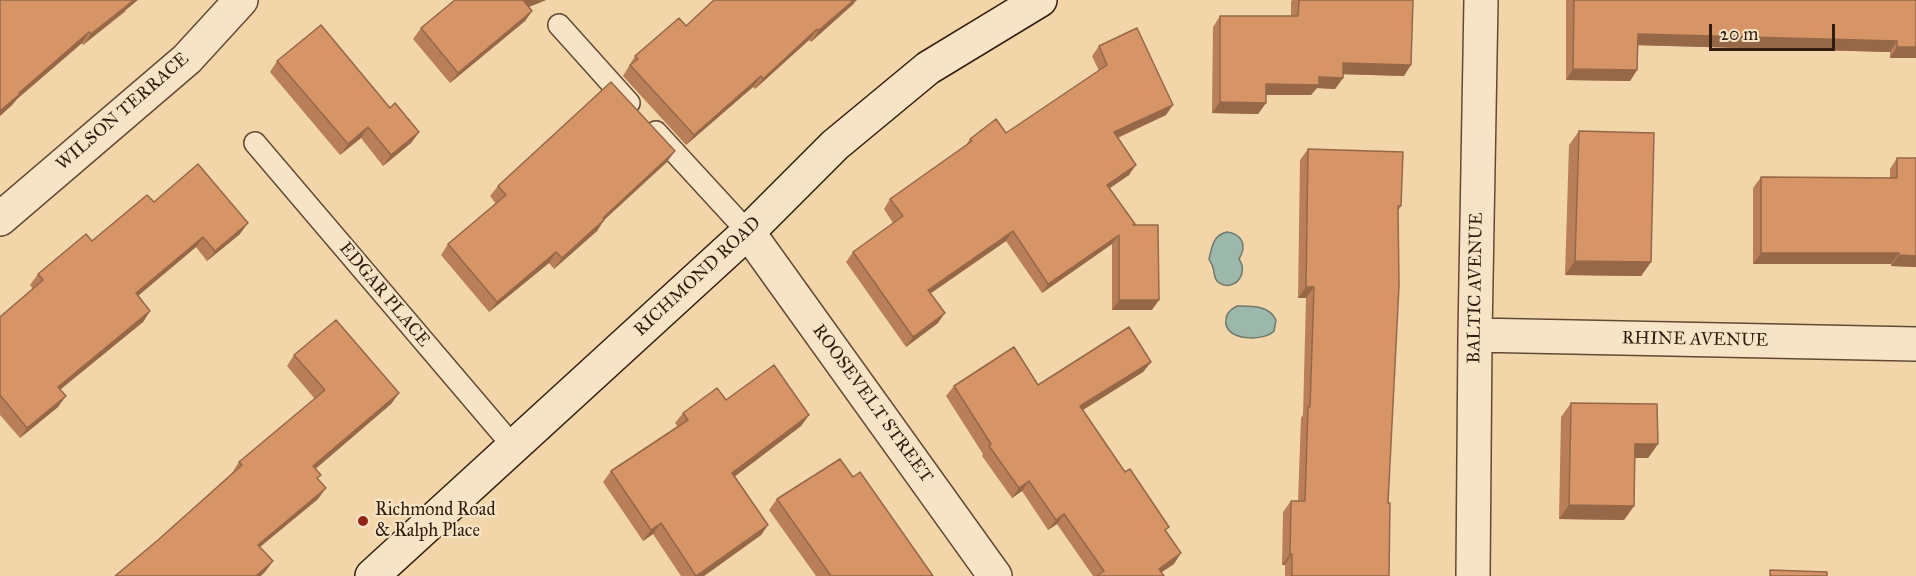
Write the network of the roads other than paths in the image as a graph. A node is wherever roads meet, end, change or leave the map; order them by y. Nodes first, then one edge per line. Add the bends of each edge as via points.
1 (241, 0) edge
2 (1040, 0) edge
3 (1481, 0) edge
4 (559, 26) dead end
5 (255, 143) dead end
6 (0, 219) edge
7 (748, 232) junction
8 (1475, 335) junction
9 (1916, 344) edge
10 (513, 446) junction
11 (372, 576) edge
12 (996, 576) edge
13 (1473, 576) edge

1 - 6 street, WILSON TERRACE via 187,59
2 - 7 street, RICHMOND ROAD via 928,68 835,146
3 - 8 street, BALTIC AVENUE
4 - 7 lane
5 - 10 lane, EDGAR PLACE
7 - 10 street, RICHMOND ROAD
7 - 12 street, ROOSEVELT STREET
8 - 9 street, RHINE AVENUE
8 - 13 street, BALTIC AVENUE
10 - 11 street, RICHMOND ROAD

